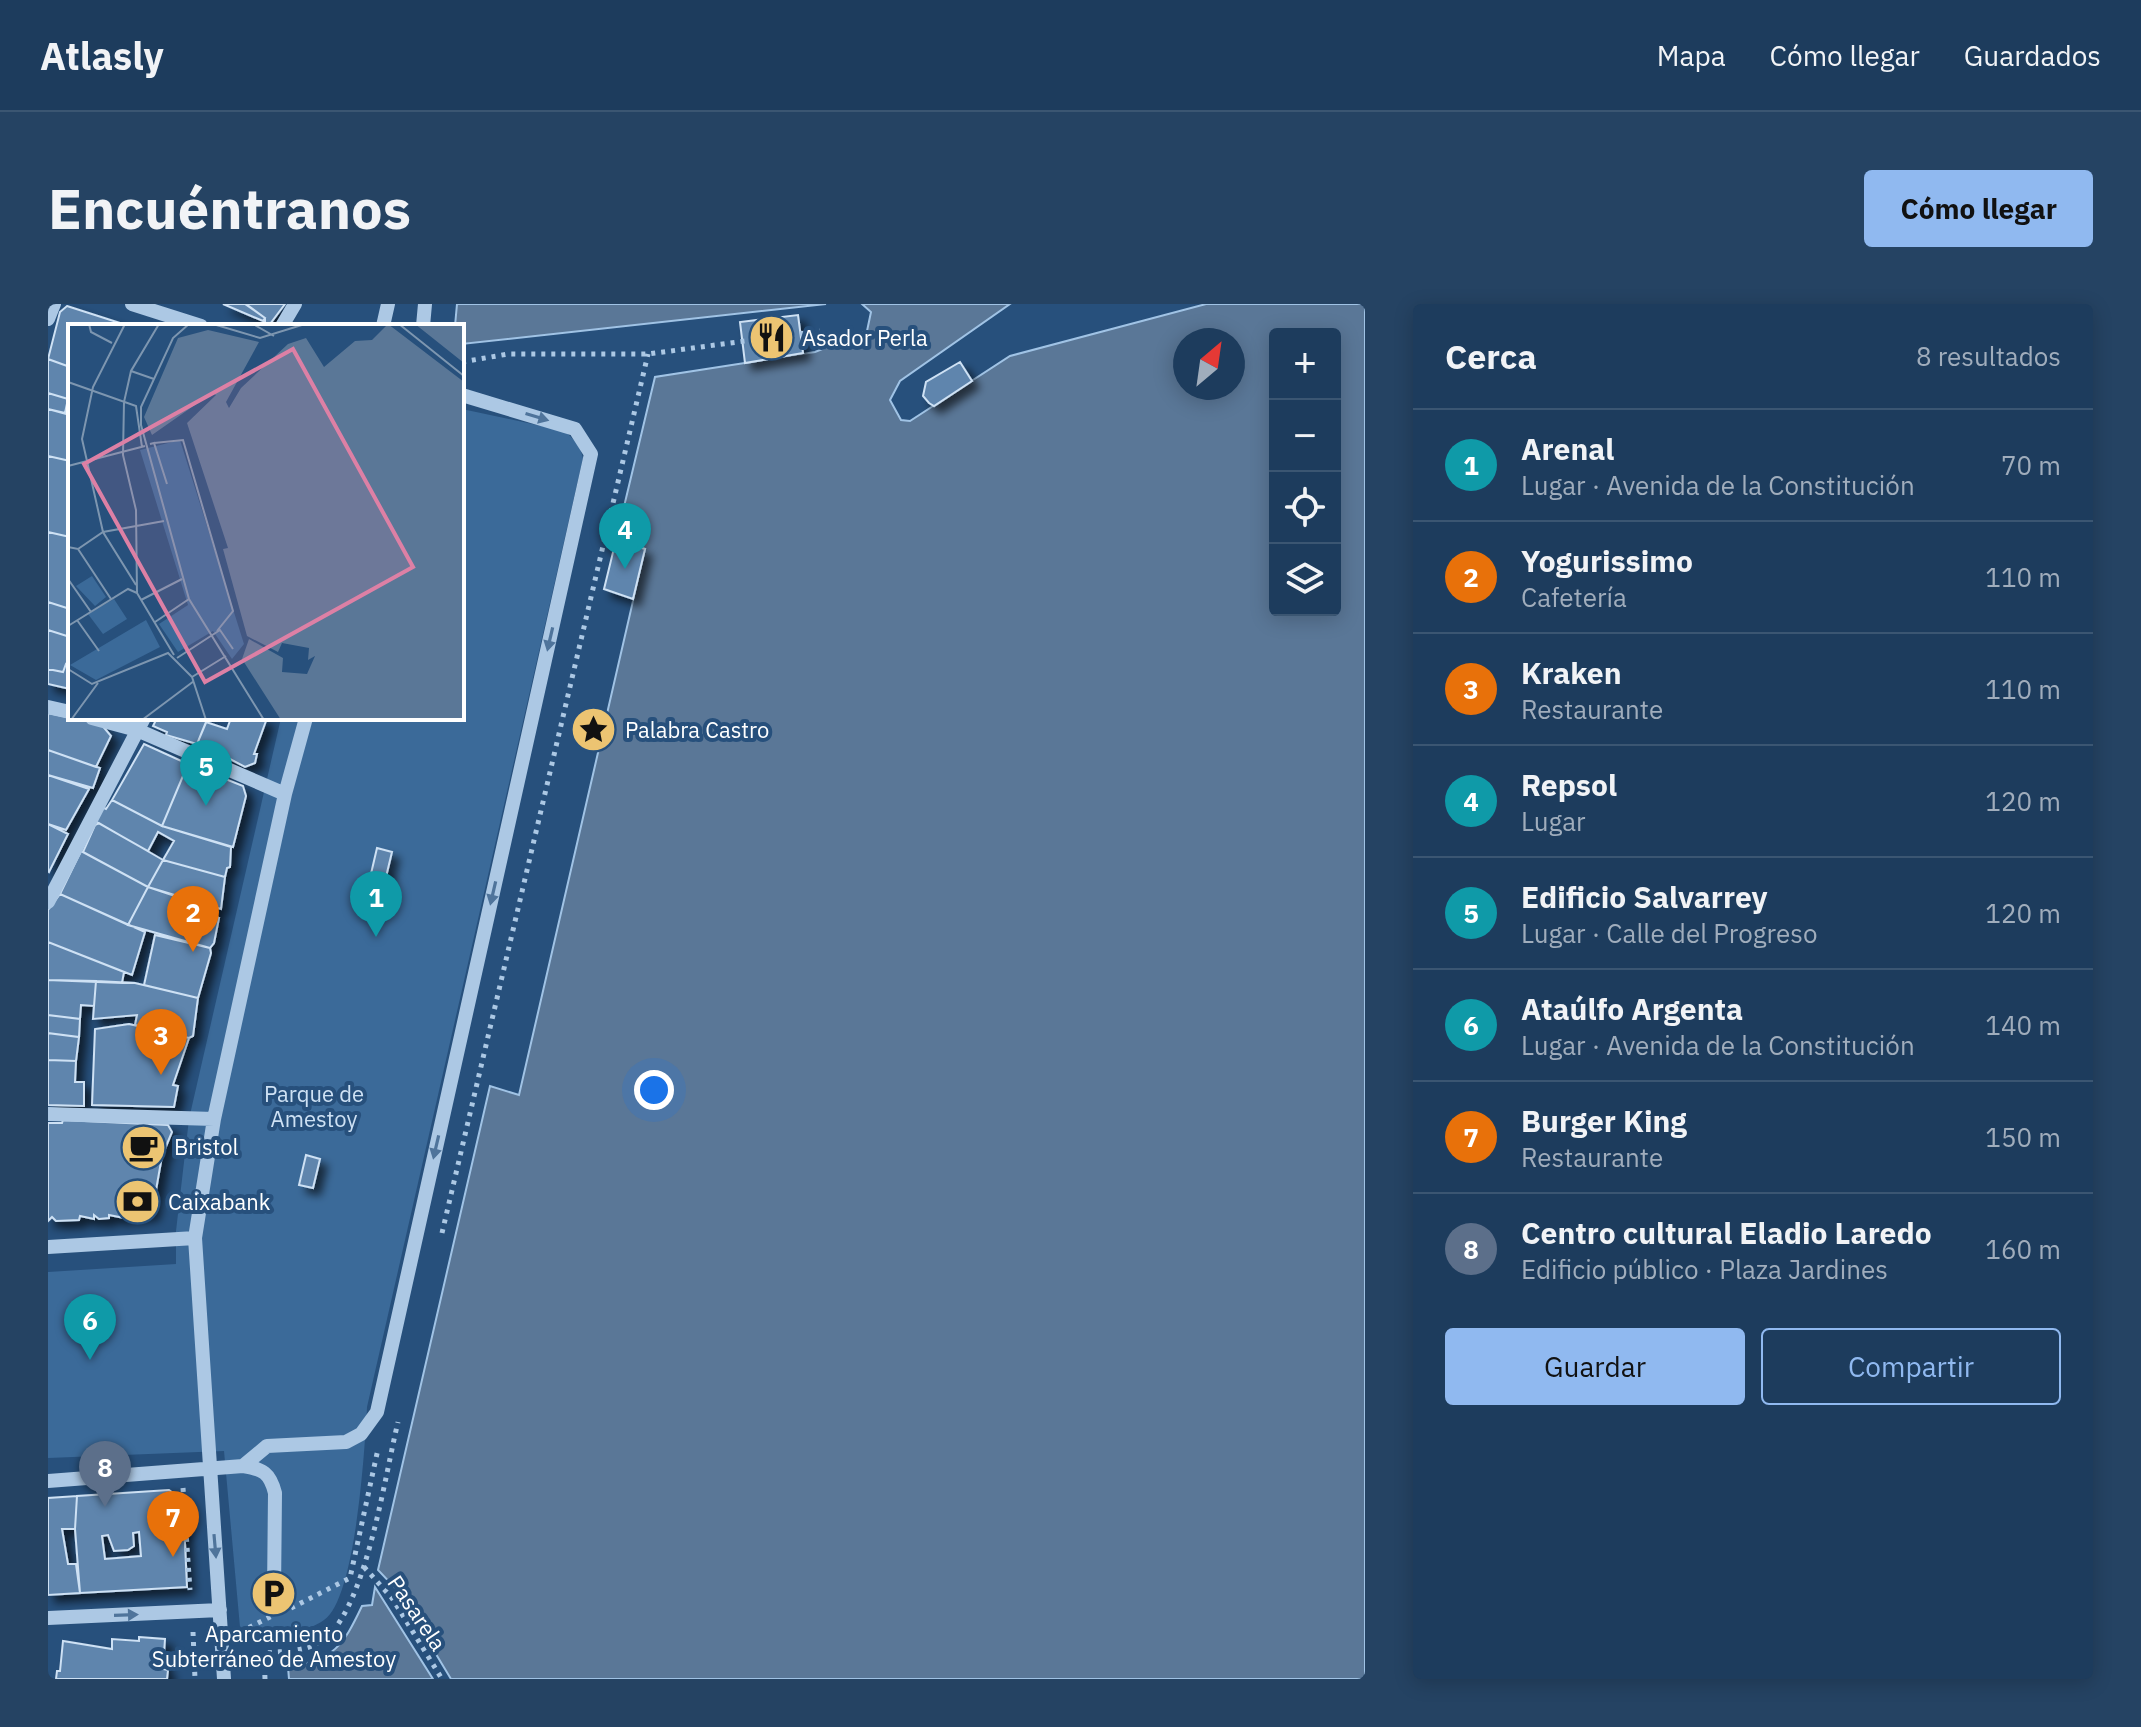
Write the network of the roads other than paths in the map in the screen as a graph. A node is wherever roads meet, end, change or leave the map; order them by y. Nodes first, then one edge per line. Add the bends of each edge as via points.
1 (54, 304) edge
2 (132, 304) edge
3 (295, 304) edge
4 (388, 304) edge
5 (425, 304) edge
6 (48, 319) edge
7 (195, 324) edge
8 (283, 324) edge
9 (383, 324) edge
10 (423, 324) edge
11 (464, 396) edge
12 (48, 707) edge
13 (68, 712) edge
14 (108, 720) edge
15 (305, 720) edge
16 (141, 724) edge
17 (285, 794) junction
18 (48, 902) edge
19 (48, 1114) edge
20 (214, 1119) junction
21 (195, 1238) junction
22 (48, 1247) edge
23 (243, 1466) junction
24 (209, 1468) junction
25 (48, 1481) edge
26 (274, 1593) dead end
27 (220, 1610) junction
28 (48, 1618) edge
29 (224, 1679) edge

1 - 6 street
2 - 7 street
3 - 8 street
4 - 9 street
5 - 10 street
11 -> 23 street via 575,429 591,454 377,1412 361,1434 346,1442 267,1446
12 - 13 street
14 - 16 street
15 - 17 street
16 - 17 street
16 - 18 street
17 - 20 street
19 - 20 street
20 - 21 street
21 - 22 street
21 - 24 street
23 - 24 street
23 - 26 street via 262,1469 272,1479
24 - 25 street
24 -> 27 street
28 -> 27 street
27 - 29 street

